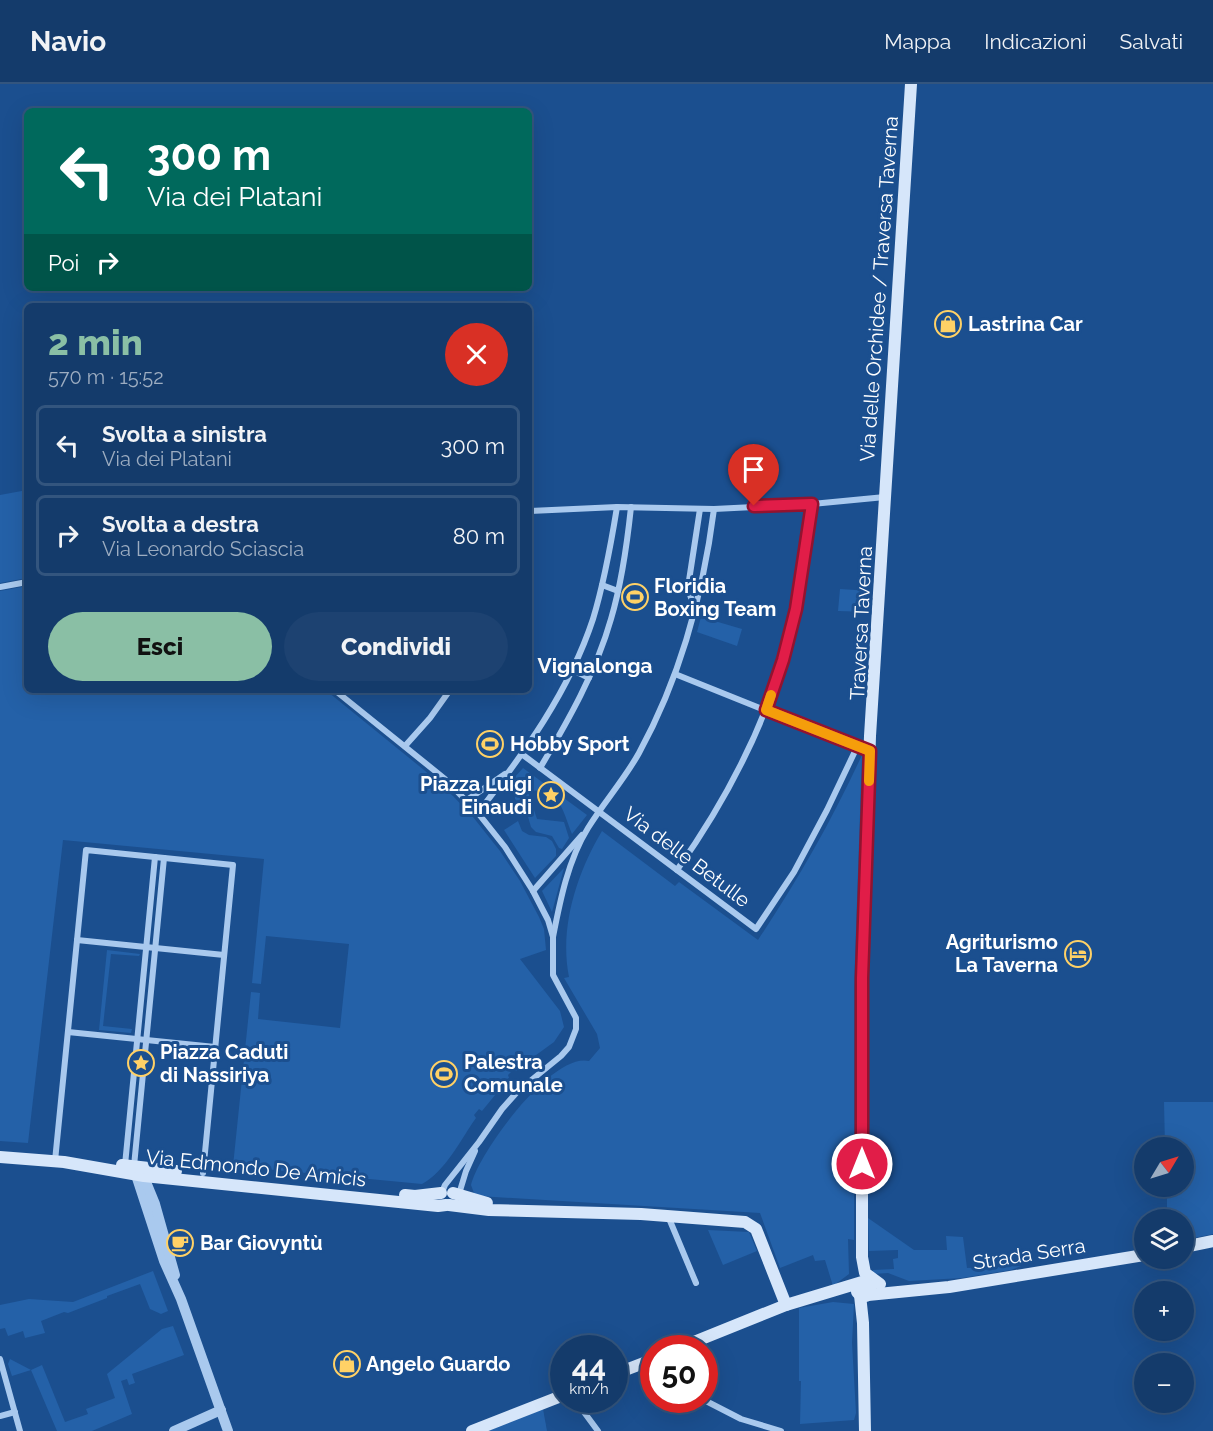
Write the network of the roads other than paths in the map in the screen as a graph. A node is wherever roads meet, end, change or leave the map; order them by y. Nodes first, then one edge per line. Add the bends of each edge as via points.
1 (911, 84) edge
2 (885, 497) junction
3 (812, 504) junction
4 (617, 507) junction
5 (631, 507) junction
6 (700, 509) junction
7 (714, 509) junction
8 (532, 511) edge
9 (24, 583) edge
10 (602, 585) junction
11 (0, 587) edge
12 (618, 591) junction
13 (695, 614) junction
14 (572, 669) junction
15 (675, 674) junction
16 (588, 678) junction
17 (340, 693) edge
18 (448, 693) edge
19 (766, 710) junction
20 (405, 746) junction
21 (857, 747) junction
22 (870, 751) junction
23 (523, 755) junction
24 (540, 768) junction
25 (511, 770) junction
26 (467, 800) junction
27 (478, 813) junction
28 (599, 813) junction
29 (586, 830) junction
30 (155, 857) junction
31 (164, 858) junction
32 (677, 870) junction
33 (533, 891) junction
34 (553, 938) junction
35 (77, 940) junction
36 (146, 947) junction
37 (155, 948) junction
38 (224, 955) junction
39 (68, 1032) junction
40 (137, 1039) junction
41 (146, 1040) junction
42 (215, 1047) junction
43 (479, 1142) junction
44 (0, 1157) edge
45 (59, 1162) junction
46 (136, 1170) junction
47 (203, 1173) junction
48 (159, 1178) junction
49 (464, 1181) junction
50 (449, 1196) junction
51 (155, 1204) junction
52 (526, 1209) junction
53 (668, 1216) junction
54 (1213, 1241) edge
55 (1194, 1245) edge
56 (1134, 1257) edge
57 (696, 1283) dead end
58 (862, 1287) junction
59 (181, 1299) junction
60 (786, 1305) junction
61 (711, 1335) edge
62 (0, 1359) edge
63 (3, 1379) edge
64 (550, 1400) edge
65 (718, 1407) edge
66 (221, 1410) junction
67 (15, 1412) junction
68 (585, 1413) edge
69 (0, 1416) edge
70 (20, 1431) edge
71 (174, 1431) edge
72 (228, 1431) edge
73 (472, 1431) edge
74 (598, 1431) edge
75 (781, 1431) edge
76 (863, 1431) edge

1 - 2 main road, Via delle Orchidee / Traversa Taverna
2 - 3 street
2 - 22 main road, Via delle Orchidee / Traversa Taverna
3 - 7 street
3 - 19 street via 796,609
4 - 5 street
4 - 8 street
4 - 10 street
5 - 6 street
5 - 12 street
6 - 7 street
6 - 13 street via 688,588
7 - 13 street
9 - 11 street
10 - 12 street
10 - 14 street
12 - 16 street
13 - 15 street
14 - 16 street
14 - 23 street
15 - 19 street
15 - 28 street via 639,753
16 - 24 street
17 - 20 street
18 - 20 street
19 - 21 street
19 - 32 street via 727,794
20 - 26 street
21 - 22 street
21 - 32 street, Via delle Betulle via 794,872 756,929
22 - 58 main road via 862,978
23 - 24 street, Via delle Betulle
23 - 25 street
24 - 28 street, Via delle Betulle
25 - 26 street
25 - 27 street
26 - 27 street
27 - 33 street
28 - 29 street
28 - 32 street, Via delle Betulle
29 - 33 street
29 - 34 street via 566,879
30 - 31 street
30 - 35 street via 86,850
30 - 36 street
31 - 37 street
31 - 38 street via 233,865
33 - 34 street
34 - 43 street via 553,975 576,1018 573,1040 561,1056 518,1091
35 - 36 street
35 - 39 street
36 - 37 street
36 - 40 street
37 - 38 street
37 - 41 street
38 - 42 street
39 - 40 street
39 - 45 street
40 - 41 street
40 - 46 street
41 - 42 street
41 - 46 street
42 - 47 street
43 - 49 street
43 - 50 street
44 - 45 main road, Via Edmondo De Amicis
45 - 46 main road, Via Edmondo De Amicis via 92,1162
46 - 47 main road, Via Edmondo De Amicis
46 - 48 main road, Via Edmondo De Amicis
46 - 51 street
46 - 59 street via 164,1261
47 - 50 main road, Via Edmondo De Amicis via 415,1196
48 - 50 main road, Via Edmondo De Amicis via 438,1206
48 - 51 street
49 - 50 street
49 - 50 street
50 - 52 main road
50 - 52 main road via 489,1210
51 - 59 street
52 - 53 main road
53 - 57 street
53 - 60 main road via 753,1225
54 - 55 main road
56 - 58 main road, Strada Serra via 949,1287
58 - 60 main road, Strada Serra
58 - 76 main road
59 - 66 street
60 - 61 main road, Strada Serra
62 - 63 street
63 - 67 street
64 - 73 main road
65 - 75 street
66 - 71 street
66 - 72 street
67 - 69 street
67 - 70 street
68 - 74 street

